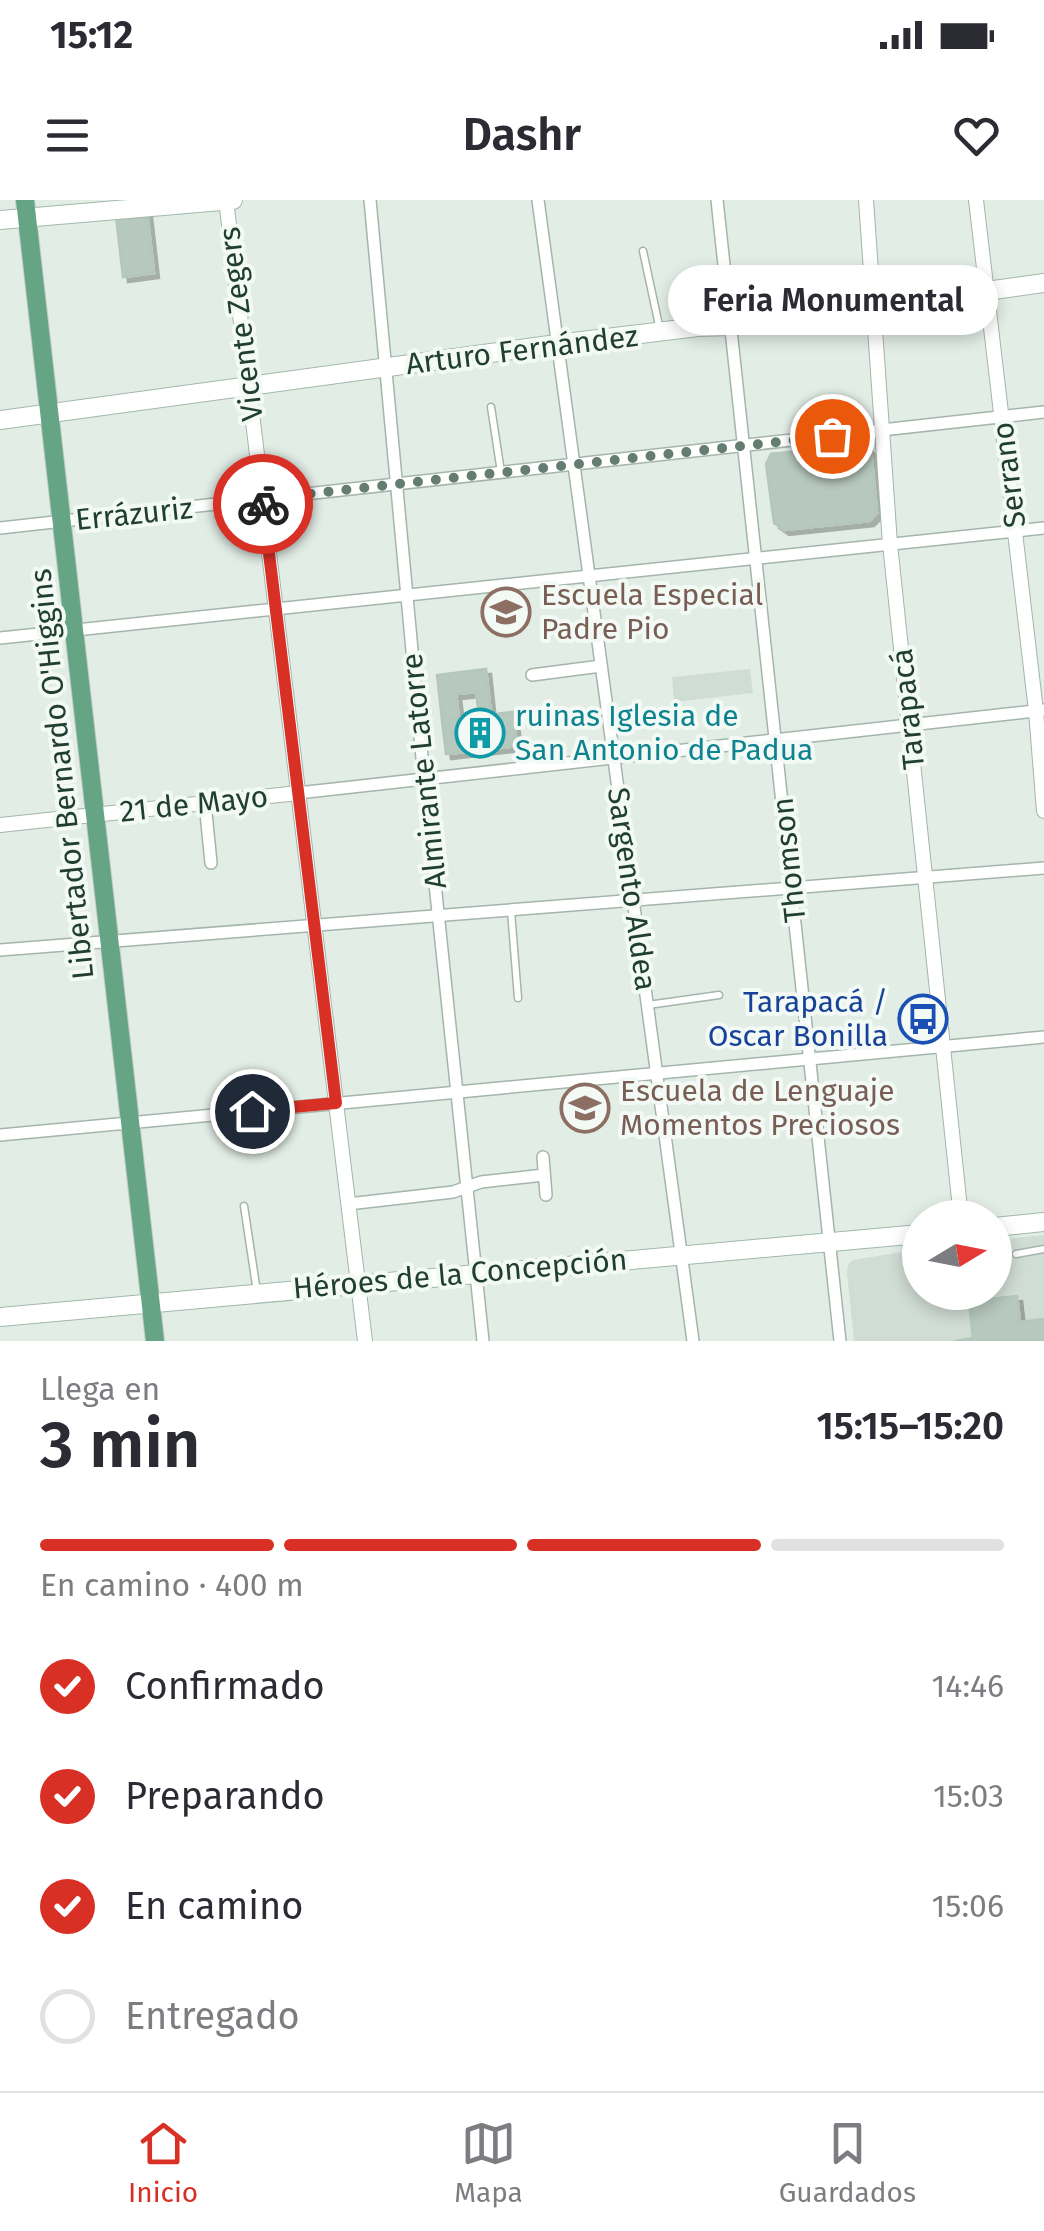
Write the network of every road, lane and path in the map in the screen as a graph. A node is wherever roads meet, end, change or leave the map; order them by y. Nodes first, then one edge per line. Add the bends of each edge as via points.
1 (228, 200) edge
2 (370, 200) edge
3 (538, 200) edge
4 (717, 200) edge
5 (866, 200) edge
6 (976, 200) edge
7 (26, 209) edge
8 (0, 220) edge
9 (643, 251) dead end
10 (1044, 283) edge
11 (987, 291) junction
12 (873, 306) junction
13 (730, 326) junction
14 (660, 332) junction
15 (558, 344) junction
16 (386, 368) junction
17 (248, 386) junction
18 (491, 406) dead end
19 (1044, 412) edge
20 (49, 413) junction
21 (1002, 417) junction
22 (0, 420) edge
23 (882, 430) junction
24 (744, 446) junction
25 (574, 464) junction
26 (501, 473) junction
27 (396, 484) junction
28 (262, 499) junction
29 (62, 522) junction
30 (0, 528) edge
31 (1044, 528) edge
32 (1015, 531) junction
33 (890, 544) junction
34 (756, 558) junction
35 (589, 576) junction
36 (406, 595) junction
37 (276, 609) junction
38 (74, 630) junction
39 (0, 638) edge
40 (601, 666) junction
41 (532, 675) dead end
42 (1040, 711) edge
43 (910, 725) junction
44 (776, 740) junction
45 (614, 758) junction
46 (424, 779) junction
47 (298, 793) junction
48 (205, 803) junction
49 (1044, 811) edge
50 (95, 815) junction
51 (0, 825) edge
52 (211, 863) dead end
53 (1044, 868) edge
54 (926, 877) junction
55 (792, 888) junction
56 (634, 900) junction
57 (510, 910) junction
58 (438, 916) junction
59 (314, 925) junction
60 (109, 941) junction
61 (0, 950) edge
62 (719, 995) dead end
63 (518, 998) dead end
64 (648, 1005) junction
65 (1044, 1037) edge
66 (944, 1046) junction
67 (810, 1059) junction
68 (658, 1073) junction
69 (457, 1092) junction
70 (336, 1103) junction
71 (130, 1122) junction
72 (0, 1134) edge
73 (543, 1157) dead end
74 (544, 1174) junction
75 (466, 1187) junction
76 (546, 1195) dead end
77 (960, 1200) edge
78 (348, 1204) junction
79 (244, 1206) dead end
80 (1044, 1222) edge
81 (1012, 1225) edge
82 (902, 1236) edge
83 (830, 1242) junction
84 (1044, 1249) edge
85 (683, 1254) junction
86 (1016, 1254) dead end
87 (476, 1273) junction
88 (358, 1284) junction
89 (257, 1293) junction
90 (150, 1303) junction
91 (0, 1317) edge
92 (361, 1340) edge
93 (155, 1341) edge
94 (482, 1341) edge
95 (694, 1341) edge
96 (840, 1341) edge

1 - 7 main road
1 - 17 street, Vicente Zegers
2 - 16 street, Almirante Latorre
3 - 15 street, Sargento Aldea
4 - 13 street, Thomson
5 - 12 street, Tarapacá
6 - 11 street, Serrano
7 - 8 main road
7 - 20 main road, Libertador Bernardo O'Higgins
9 - 14 lane
10 - 11 main road, Arturo Fernández
11 - 12 main road, Arturo Fernández
11 - 21 street, Serrano
12 - 13 main road, Arturo Fernández
12 - 23 street, Tarapacá
13 - 14 main road, Arturo Fernández
13 - 24 street, Thomson
14 - 15 main road, Arturo Fernández
15 - 16 main road, Arturo Fernández
15 - 25 street, Sargento Aldea
16 - 17 main road, Arturo Fernández
16 - 27 street, Almirante Latorre
17 - 20 main road, Arturo Fernández
17 - 28 street, Vicente Zegers
18 - 26 lane
19 - 21 street, Errázuriz
20 - 22 main road, Arturo Fernández
20 - 29 main road, Libertador Bernardo O'Higgins
21 - 23 street, Errázuriz
21 - 32 street, Serrano
23 - 24 street, Errázuriz
23 - 33 street, Tarapacá
24 - 25 street, Errázuriz
24 - 34 street, Thomson
25 - 26 street, Errázuriz
25 - 35 street, Sargento Aldea
26 - 27 street, Errázuriz
27 - 28 street, Errázuriz
27 - 36 street, Almirante Latorre
28 - 29 street, Errázuriz
28 - 37 street, Vicente Zegers
29 - 30 street, Errázuriz
29 - 38 main road, Libertador Bernardo O'Higgins
31 - 32 street
32 - 33 street
32 - 42 street, Serrano
33 - 34 street
33 - 43 street, Tarapacá
34 - 35 street
34 - 44 street, Thomson
35 - 36 street
35 - 40 street, Sargento Aldea
36 - 37 street
36 - 46 street, Almirante Latorre
37 - 38 street
37 - 47 street, Vicente Zegers
38 - 39 street
38 - 50 main road, Libertador Bernardo O'Higgins
40 - 41 street
40 - 45 street, Sargento Aldea
42 - 43 street, 21 de Mayo
42 - 49 street, Serrano
43 - 44 street, 21 de Mayo
43 - 54 street, Tarapacá
44 - 45 street, 21 de Mayo
44 - 55 street, Thomson
45 - 46 street, 21 de Mayo
45 - 56 street, Sargento Aldea
46 - 47 street, 21 de Mayo
46 - 58 street, Almirante Latorre
47 - 48 street, 21 de Mayo
47 - 59 street, Vicente Zegers
48 - 50 street, 21 de Mayo
48 - 52 street
50 - 51 street, 21 de Mayo
50 - 60 main road, Libertador Bernardo O'Higgins
53 - 54 street
54 - 55 street
54 - 66 street, Tarapacá
55 - 56 street
55 - 67 street, Thomson
56 - 57 street
56 - 64 street, Sargento Aldea
57 - 58 street
57 - 63 lane
58 - 59 street
58 - 69 street, Almirante Latorre
59 - 60 street
59 - 70 street, Vicente Zegers
60 - 61 street
60 - 71 main road, Libertador Bernardo O'Higgins
62 - 64 lane
64 - 68 street, Sargento Aldea
65 - 66 street
66 - 67 street
66 - 77 street, Tarapacá
67 - 68 street
67 - 83 street, Thomson
68 - 69 street
68 - 85 street, Sargento Aldea
69 - 70 street
69 - 75 street, Almirante Latorre
70 - 71 street
70 - 78 street, Vicente Zegers
71 - 72 street
71 - 90 main road, Libertador Bernardo O'Higgins
73 - 74 street
74 - 75 street
74 - 76 street
75 - 78 street
75 - 87 street, Almirante Latorre
78 - 88 street, Vicente Zegers
79 - 89 lane
80 - 81 main road
82 - 83 main road, Héroes de la Concepción
83 - 85 main road, Héroes de la Concepción
83 - 96 street, Thomson
84 - 86 lane
85 - 87 main road, Héroes de la Concepción
85 - 95 street, Sargento Aldea
87 - 88 main road, Héroes de la Concepción
87 - 94 street, Almirante Latorre
88 - 89 main road, Héroes de la Concepción
88 - 92 street, Vicente Zegers
89 - 90 main road, Héroes de la Concepción
90 - 91 main road, Héroes de la Concepción
90 - 93 main road, Libertador Bernardo O'Higgins

